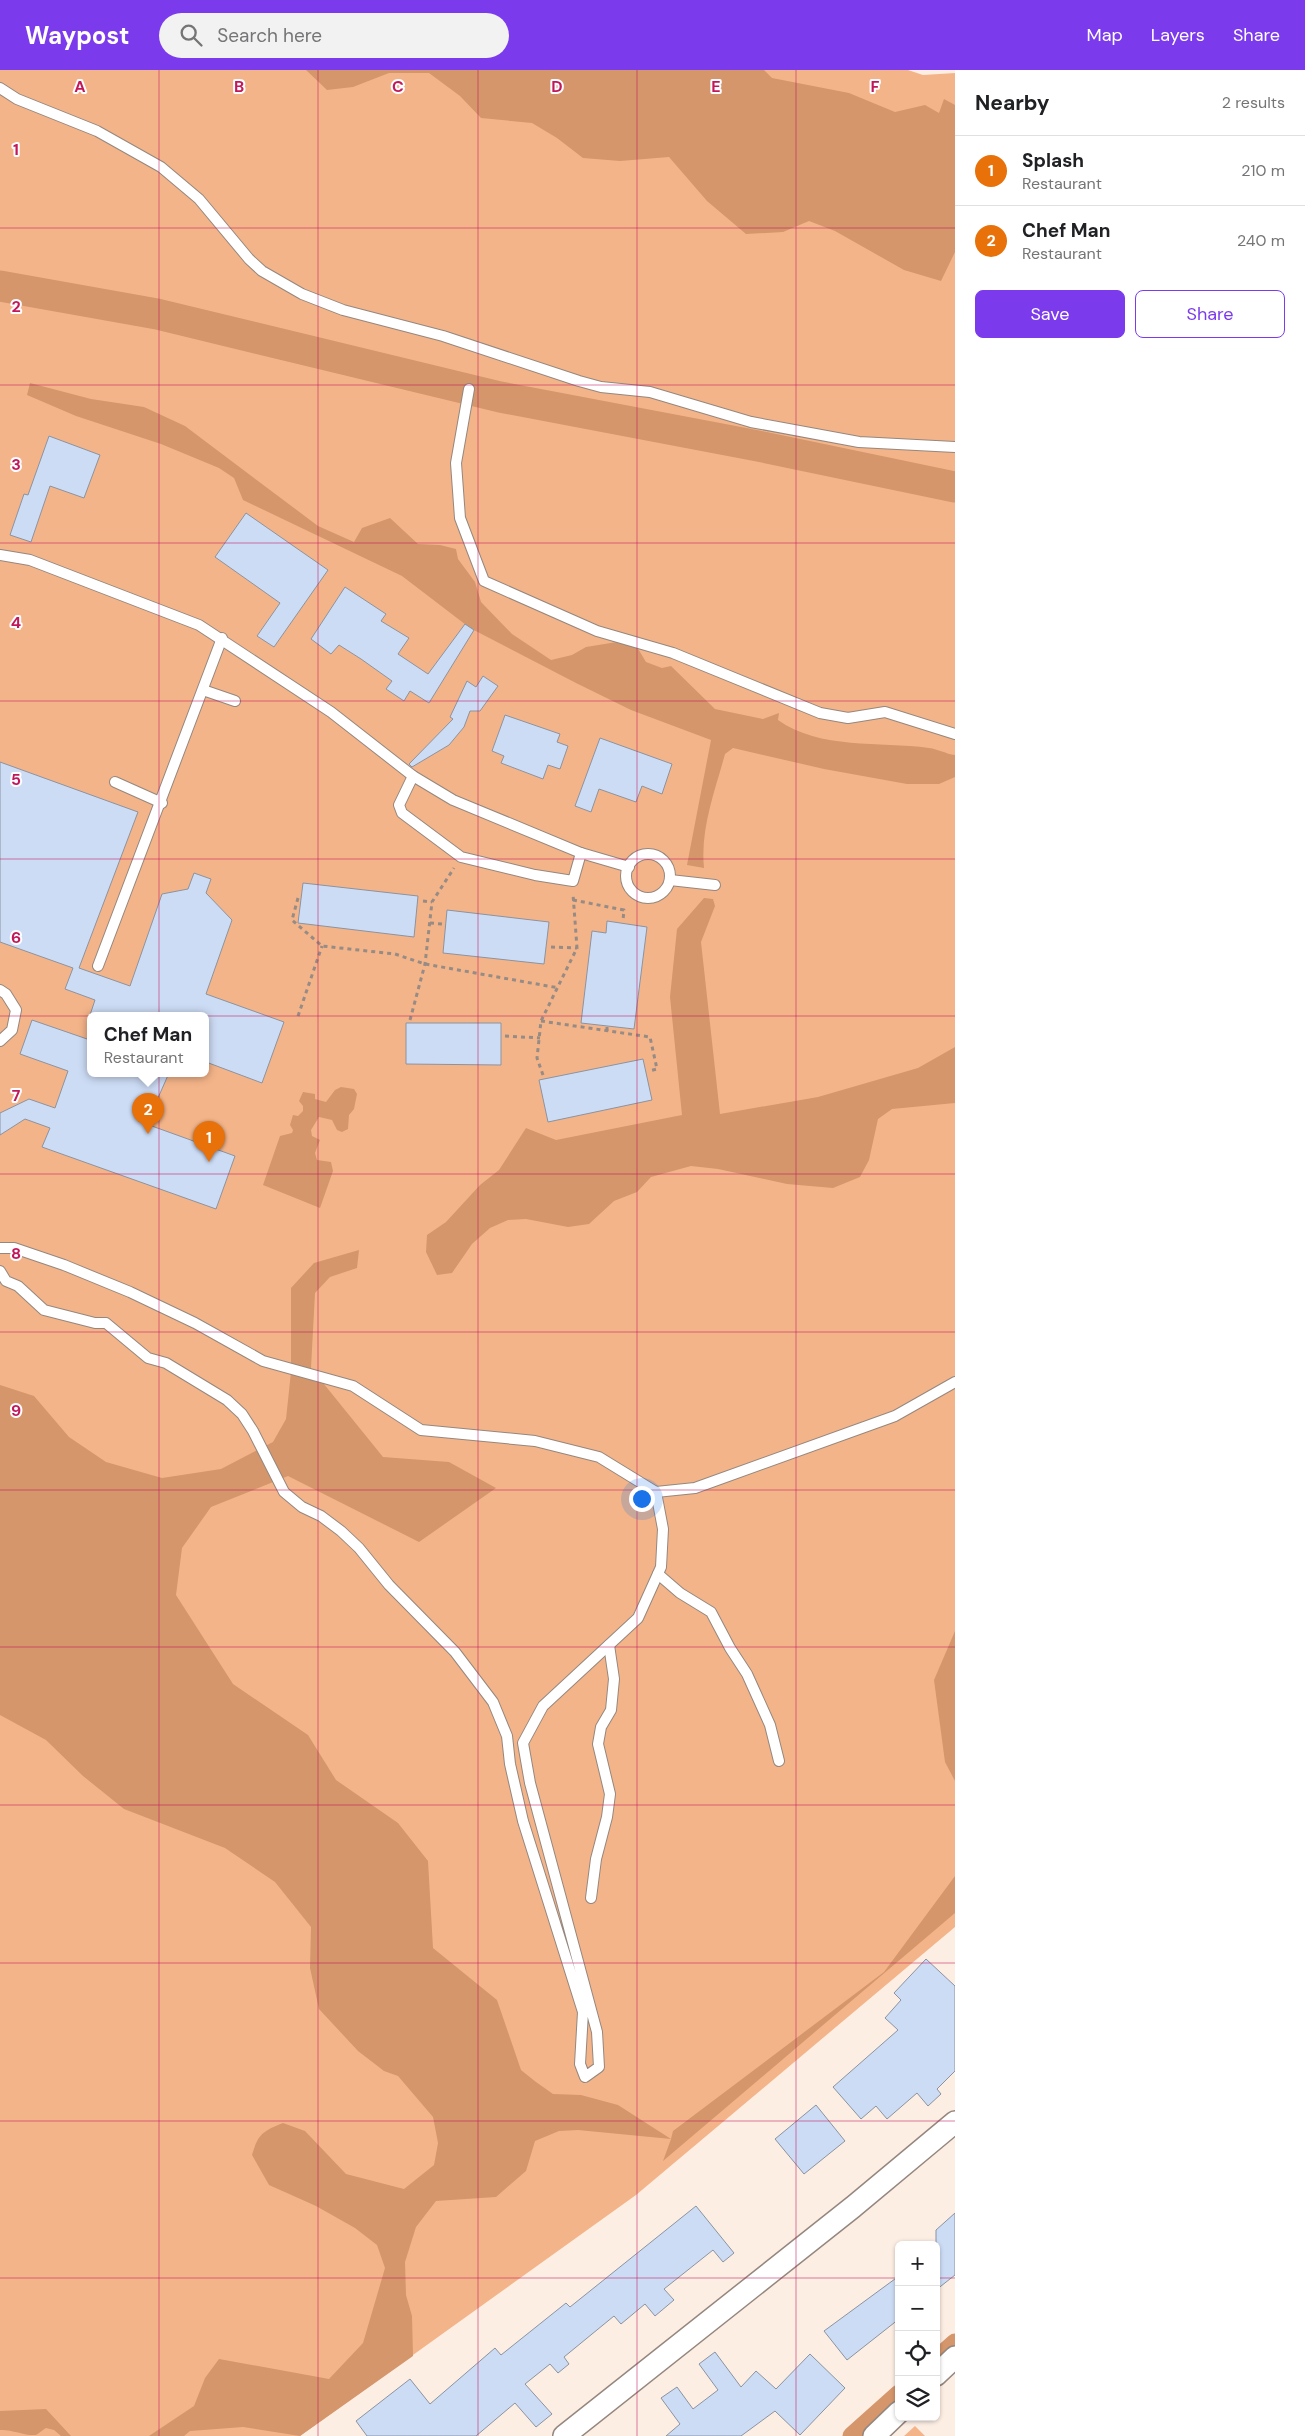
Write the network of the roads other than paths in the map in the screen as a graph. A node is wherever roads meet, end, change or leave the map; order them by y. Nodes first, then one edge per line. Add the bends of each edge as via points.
1 (0, 88) edge
2 (469, 389) dead end
3 (955, 447) edge
4 (0, 555) edge
5 (222, 638) junction
6 (204, 690) junction
7 (235, 701) dead end
8 (955, 734) edge
9 (413, 776) junction
10 (115, 782) dead end
11 (162, 803) junction
12 (581, 853) junction
13 (628, 867) junction
14 (670, 880) junction
15 (715, 885) dead end
16 (98, 966) dead end
17 (0, 990) edge
18 (0, 1041) edge
19 (0, 1248) edge
20 (0, 1271) edge
21 (955, 1382) edge
22 (656, 1492) junction
23 (658, 1574) junction
24 (609, 1645) junction
25 (779, 1761) dead end
26 (591, 1898) dead end
27 (955, 2122) edge
28 (955, 2357) edge
29 (940, 2371) edge
30 (895, 2416) edge
31 (564, 2436) edge
32 (874, 2436) edge

1 - 3 lane via 16,100 97,131 148,159 199,199 232,240 262,270 302,294 343,310 443,336 601,387 650,392 751,422 859,442
2 - 8 lane via 456,463 460,518 484,581 597,631 673,653 820,713 848,718 885,712
4 - 5 lane via 30,560 178,616
5 - 6 lane
5 - 9 lane via 331,712
6 - 7 lane
6 - 11 lane
9 - 12 lane via 453,800
9 - 12 lane via 399,804 402,813 461,857 573,881
10 - 11 lane
11 - 16 lane
12 - 13 lane
13 - 14 lane via 641,855 658,856 669,868
13 - 14 lane via 628,883 639,896 656,896 663,892
14 - 15 lane
17 - 18 lane via 16,1010 12,1030
19 - 22 lane via 14,1248 130,1292 263,1361 353,1386 421,1430 535,1441 599,1457
20 - 24 lane via 6,1281 18,1286 44,1310 106,1323 148,1358 166,1363 227,1400 253,1431 284,1492 302,1507 321,1516 359,1548 389,1586 455,1652 493,1702 507,1736 523,1822 583,2012 580,2064 585,2077 599,2067 597,2032 530,1782 523,1742 543,1706
21 - 22 lane via 895,1416 695,1488
22 - 23 lane via 663,1529
23 - 24 lane via 638,1618
23 - 25 lane via 680,1593 711,1612 747,1674 770,1725
24 - 26 lane via 614,1679 611,1710 600,1727 598,1744 610,1794
27 - 31 street
28 - 29 street
30 - 32 street

